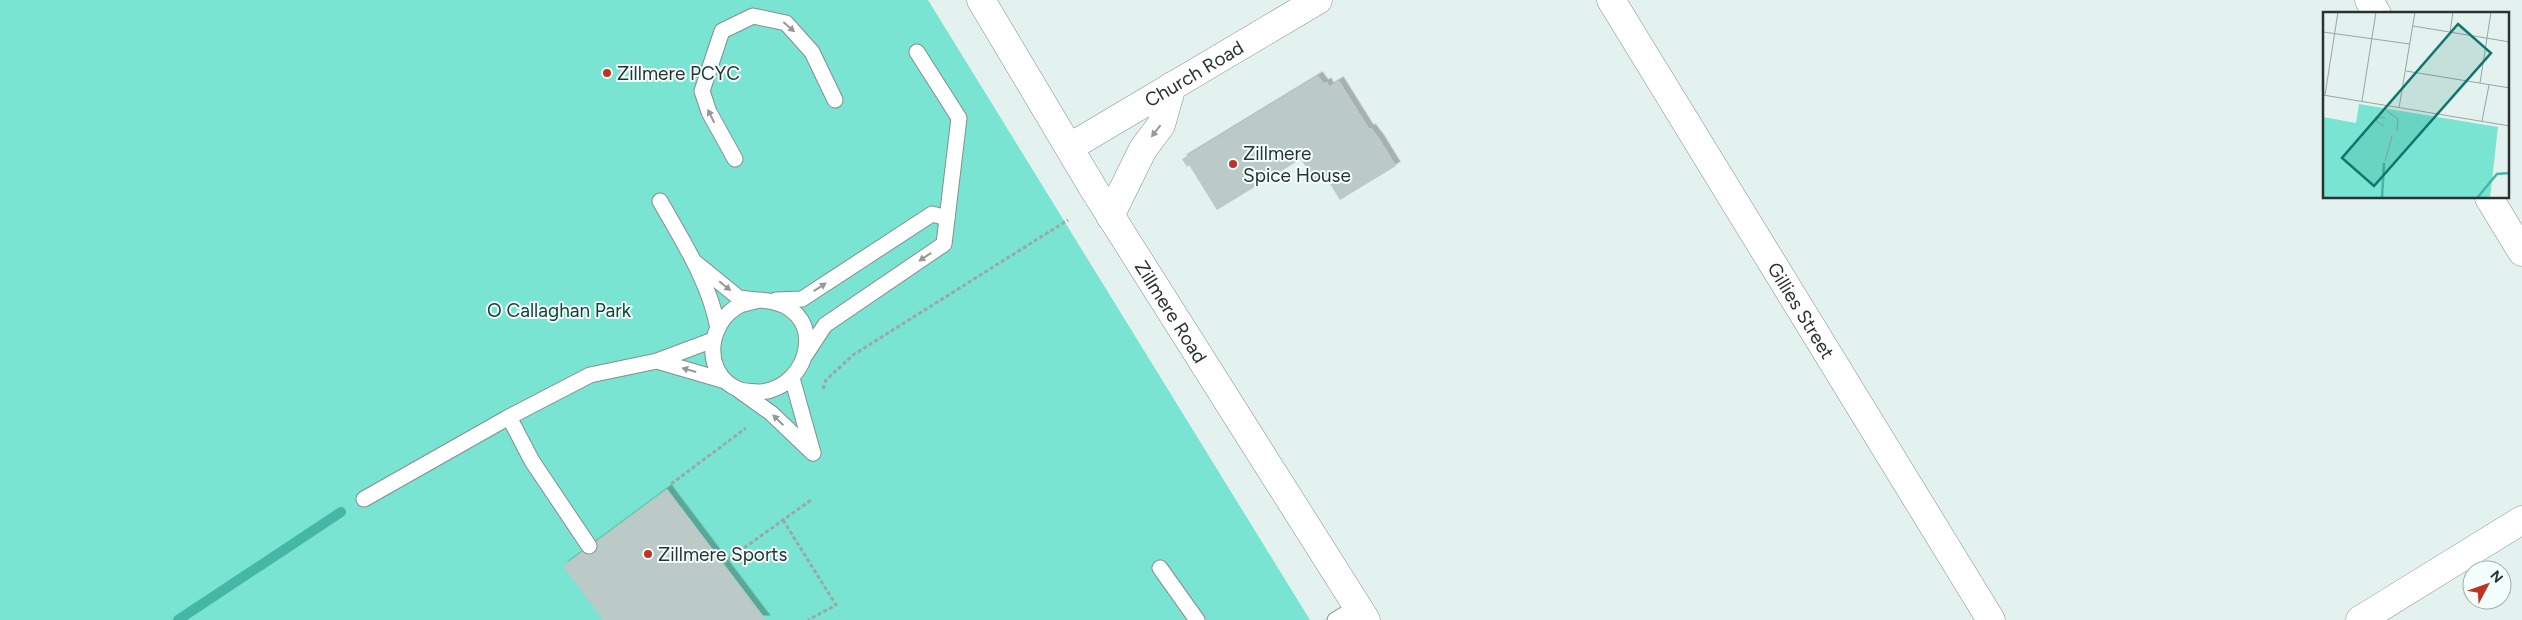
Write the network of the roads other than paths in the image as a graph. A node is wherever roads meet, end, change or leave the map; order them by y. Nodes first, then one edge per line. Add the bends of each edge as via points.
1 (980, 0) edge
2 (1318, 0) edge
3 (1611, 0) edge
4 (2369, 0) edge
5 (2376, 12) edge
6 (917, 52) dead end
7 (1172, 86) junction
8 (835, 100) dead end
9 (1070, 147) junction
10 (734, 158) dead end
11 (2490, 199) edge
12 (660, 201) dead end
13 (1110, 216) junction
14 (947, 218) junction
15 (2522, 252) edge
16 (695, 262) junction
17 (758, 300) junction
18 (774, 300) junction
19 (716, 334) junction
20 (806, 354) junction
21 (657, 361) junction
22 (792, 378) junction
23 (722, 380) junction
24 (740, 391) junction
25 (509, 417) junction
26 (364, 499) dead end
27 (2522, 520) edge
28 (590, 546) dead end
29 (1160, 568) dead end
30 (1353, 616) edge
31 (1197, 620) edge
32 (1991, 620) edge
33 (2360, 620) edge

1 - 9 street, Zillmere Road
2 - 7 street, Church Road
3 - 32 street, Gillies Street
4 - 5 street
6 - 14 lane via 959,118
7 - 9 street, Church Road
7 -> 13 street via 1161,125 1143,149
10 -> 8 lane via 709,112 702,91 722,31 754,16 786,23 812,52
9 - 13 street, Zillmere Road
11 - 15 street
12 - 16 lane
13 - 30 street, Zillmere Road
18 -> 14 lane via 802,299 932,214
14 -> 20 lane via 944,244 825,325
16 -> 17 lane via 739,298
16 - 19 lane via 716,314
17 - 18 lane
17 - 19 lane via 740,306 724,318
18 - 20 lane via 790,307 802,321 807,337
19 - 21 lane
19 - 23 lane via 713,362
20 - 22 lane
23 -> 21 lane
21 - 25 lane via 590,375
22 - 24 lane via 767,392
22 -> 24 lane via 813,453 771,412
23 - 24 lane
25 - 26 lane
25 - 28 lane via 532,461
27 - 33 street
29 - 31 lane

